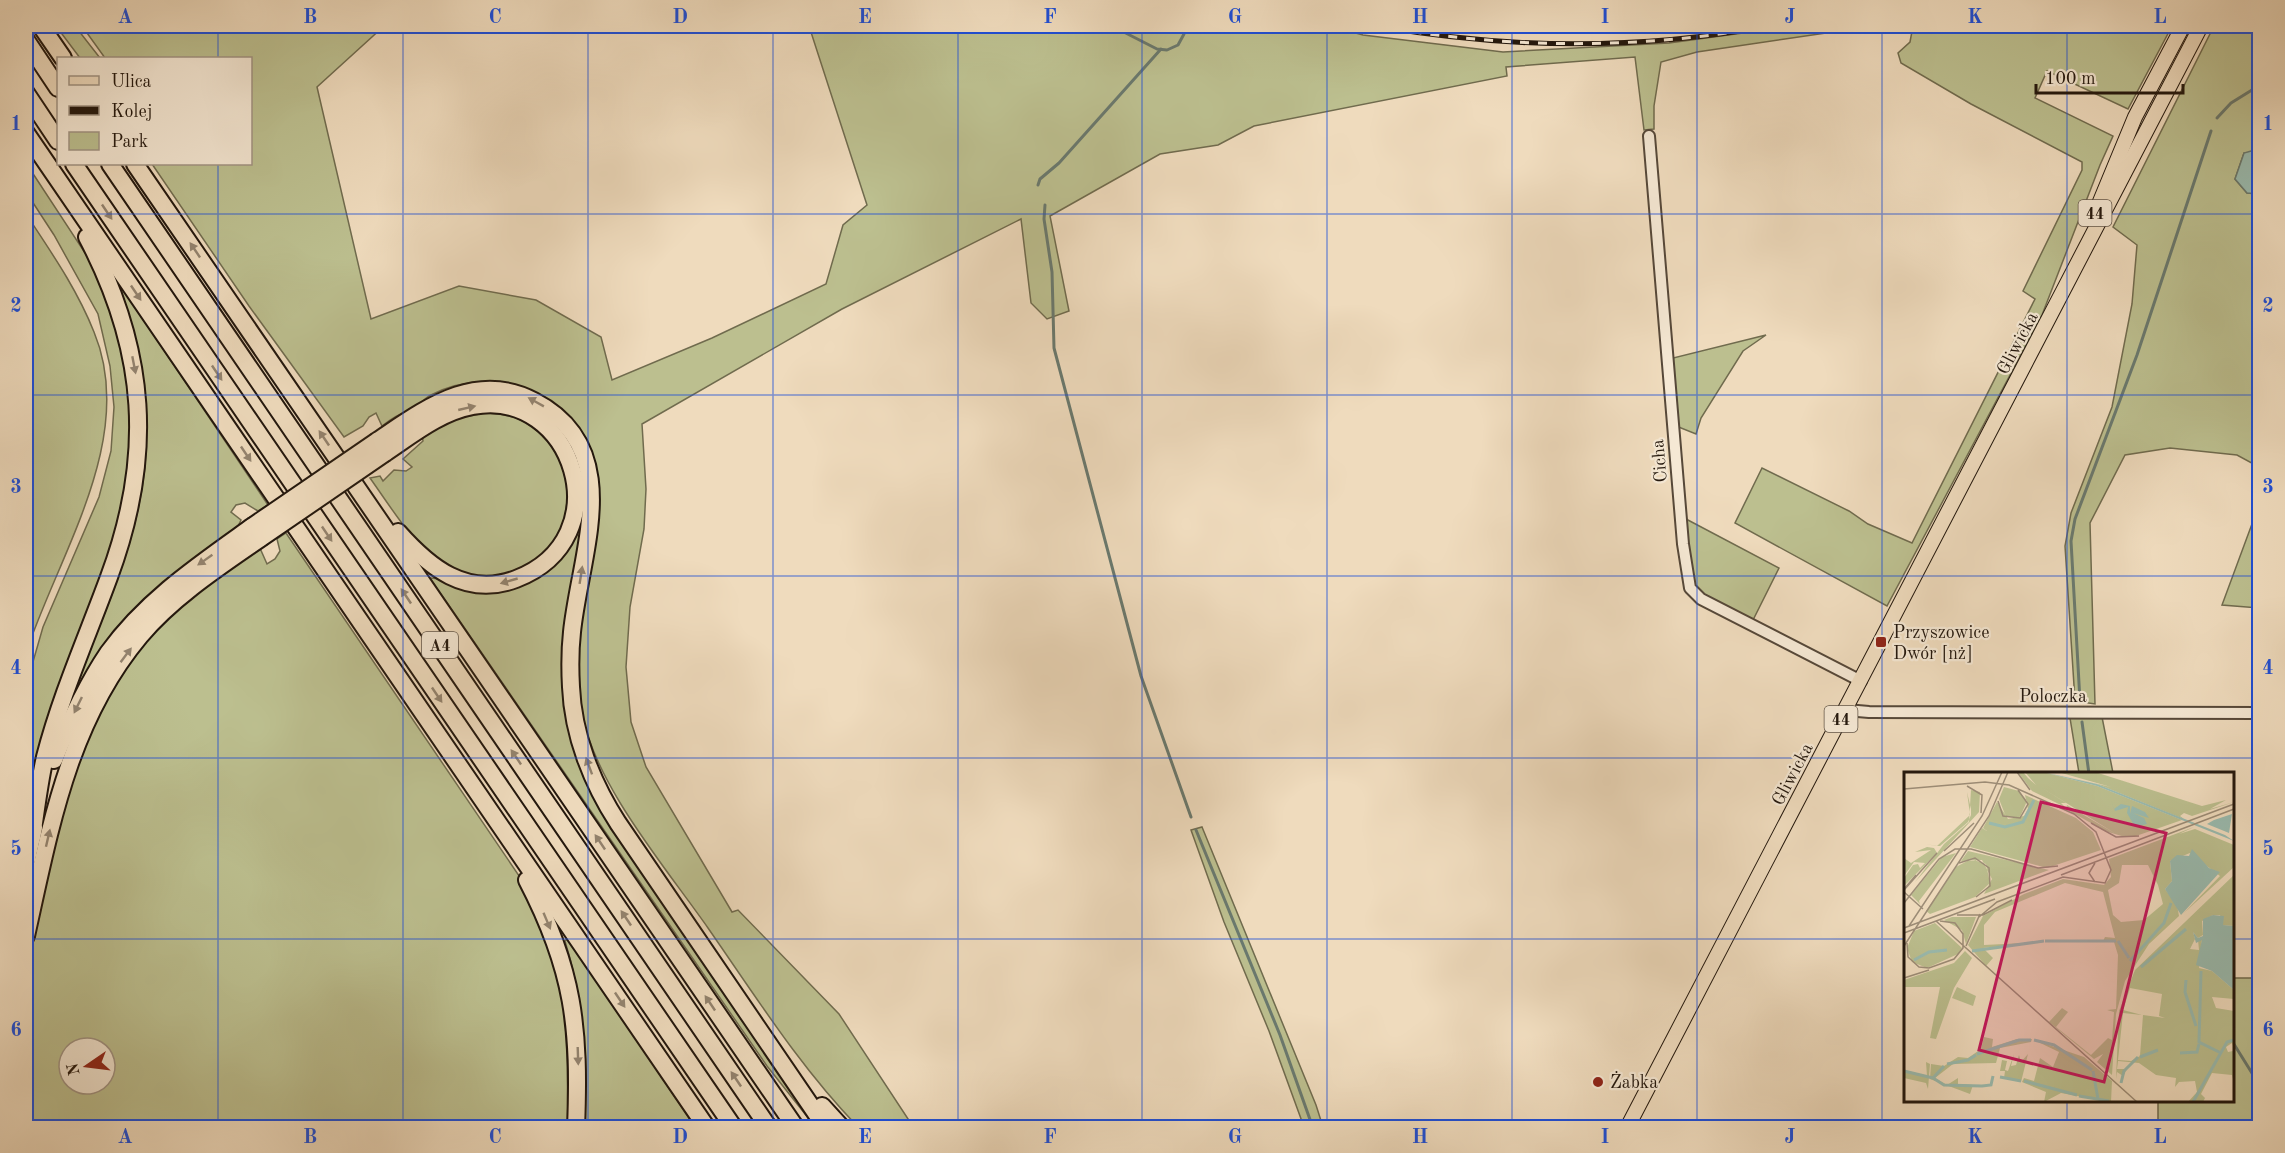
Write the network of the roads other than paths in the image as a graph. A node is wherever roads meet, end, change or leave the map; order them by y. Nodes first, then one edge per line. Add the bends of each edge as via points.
1 (41, 26) edge
2 (2183, 26) edge
3 (2201, 26) edge
4 (26, 40) edge
5 (62, 57) edge
6 (57, 86) edge
7 (26, 93) edge
8 (26, 133) edge
9 (1649, 136) dead end
10 (57, 140) edge
11 (75, 165) edge
12 (111, 165) edge
13 (136, 165) edge
14 (55, 176) junction
15 (2055, 310) junction
16 (381, 447) junction
17 (357, 487) junction
18 (257, 532) junction
19 (1861, 681) junction
20 (1846, 710) junction
21 (2259, 714) edge
22 (492, 813) junction
23 (32, 837) junction
24 (26, 864) edge
25 (26, 936) edge
26 (777, 1055) junction
27 (576, 1128) edge
28 (706, 1128) edge
29 (734, 1128) edge
30 (769, 1128) edge
31 (796, 1128) edge
32 (826, 1128) edge
33 (842, 1128) edge
34 (1627, 1128) edge

1 - 5 highway
2 - 15 main road, Gliwicka / 44 via 2135,117
3 - 15 main road, Gliwicka / 44
4 - 6 highway
7 - 10 highway
8 - 14 highway
9 - 19 street, Cicha via 1690,588 1701,599
11 -> 29 highway, A4
30 -> 12 highway, A4
17 -> 13 highway
14 -> 22 highway
14 -> 23 highway via 100,263 128,337 138,397 139,451 126,526 66,688 45,757
15 - 19 main road, Gliwicka / 44
16 -> 17 highway via 474,405 503,407 528,415 559,442 573,472 576,503 566,538 544,564 523,576 494,585 461,581 420,556
16 - 18 highway, bridge
26 -> 16 highway via 615,819 582,745 574,718 570,662 592,498 588,465 576,438 564,422 536,402 488,389 455,394 439,402
31 -> 17 highway
18 -> 23 highway via 164,592 108,653 78,703 53,762
25 -> 18 highway via 69,761 106,682 141,635 164,612
19 - 20 main road, Gliwicka / 44
20 - 21 street, Poloczka
20 - 34 main road, Gliwicka / 44
22 -> 27 highway via 539,903 565,971 577,1038
22 -> 28 highway
23 - 24 highway
26 - 32 highway
26 - 33 highway

